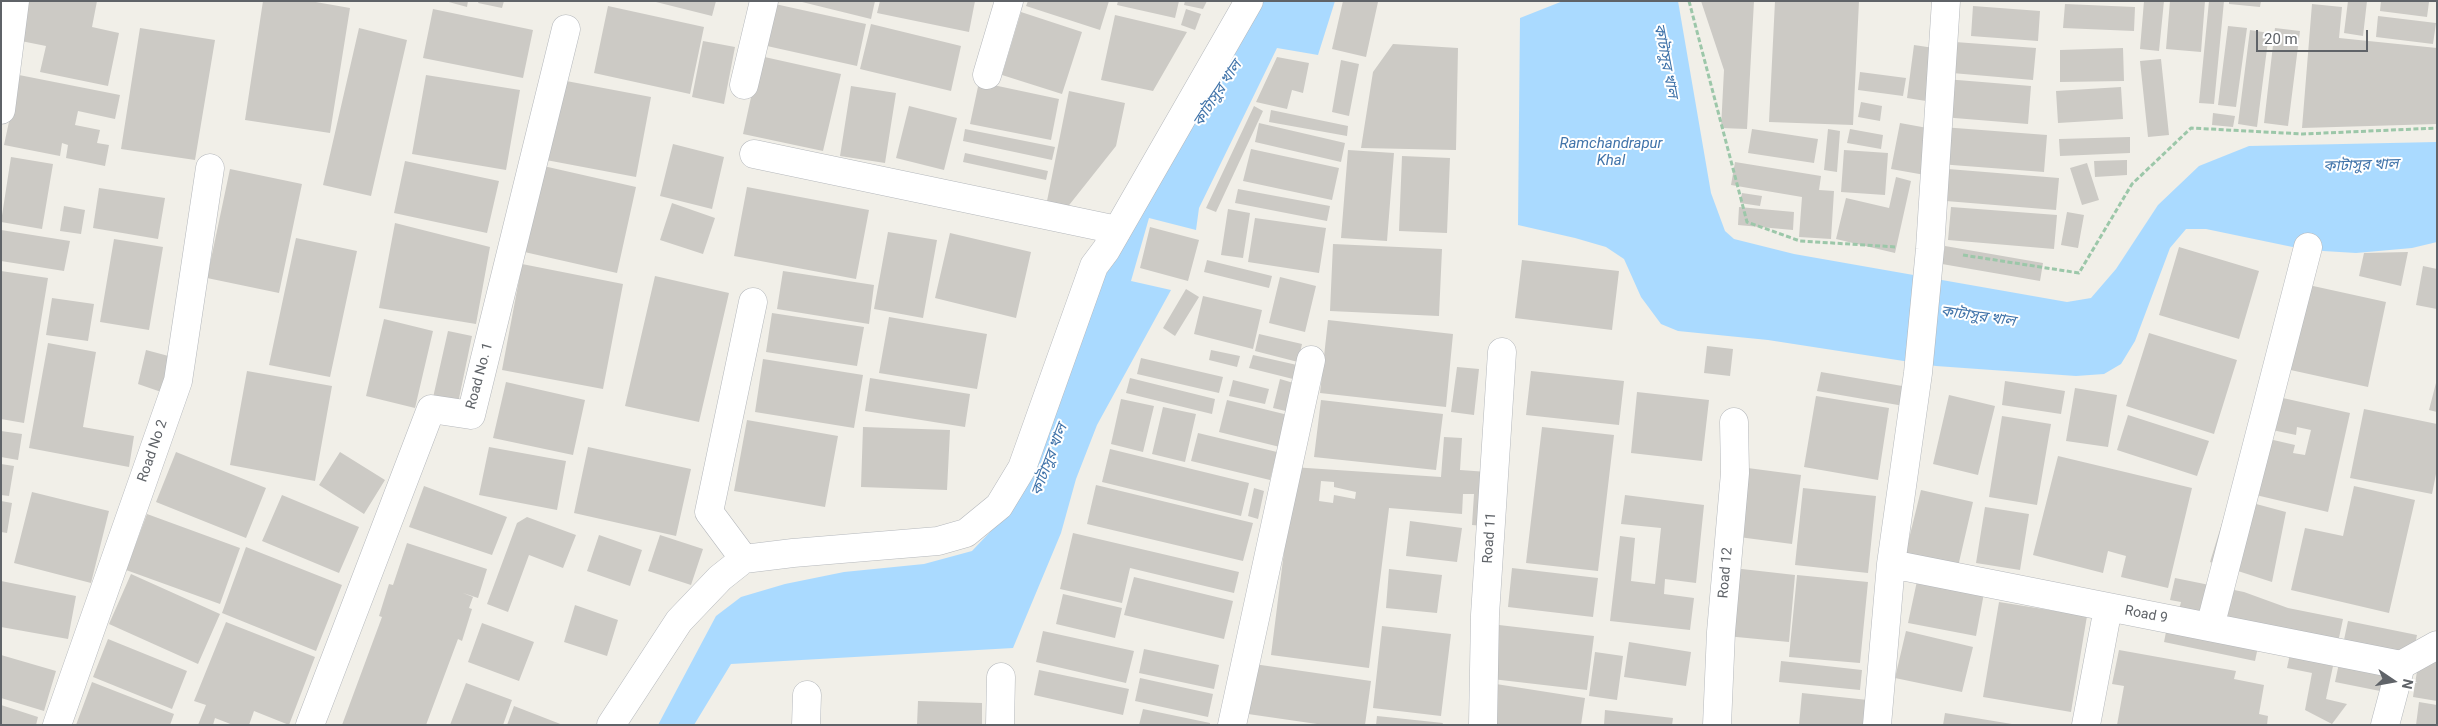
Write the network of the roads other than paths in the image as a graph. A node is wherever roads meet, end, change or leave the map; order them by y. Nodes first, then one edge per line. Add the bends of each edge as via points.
1 (15, 1) edge
2 (764, 1) edge
3 (1009, 1) edge
4 (1249, 1) edge
5 (1946, 1) edge
6 (566, 29) dead end
7 (987, 75) dead end
8 (744, 85) dead end
9 (1, 110) edge
10 (754, 154) dead end
11 (210, 168) dead end
12 (1117, 230) junction
13 (2308, 247) dead end
14 (753, 302) dead end
15 (1502, 352) dead end
16 (1311, 360) dead end
17 (1734, 422) dead end
18 (744, 559) junction
19 (1891, 564) junction
20 (2108, 608) junction
21 (2210, 628) junction
22 (2437, 645) edge
23 (2401, 664) junction
24 (1001, 677) dead end
25 (807, 694) dead end
26 (57, 725) edge
27 (310, 725) edge
28 (611, 725) edge
29 (806, 725) edge
30 (1000, 725) edge
31 (1232, 725) edge
32 (1483, 725) edge
33 (1716, 725) edge
34 (1877, 725) edge
35 (2086, 725) edge
36 (2384, 725) edge

1 - 9 street
2 - 8 street
3 - 7 street
4 - 12 street
5 - 19 street via 1930,249 1918,373
6 - 27 street, Road No. 1 via 472,415 431,409
10 - 12 street
11 - 26 street, Road No 2 via 178,381
12 - 18 street via 1094,266 1022,468 999,506 966,533 938,541
13 - 21 street
14 - 18 street via 709,512
15 - 32 street, Road 11 via 1485,615
16 - 31 street
17 - 33 street, Road 12 via 1734,472
18 - 28 street via 720,578 679,621
19 - 20 street, Road 9
19 - 34 street
20 - 21 street, Road 9
20 - 35 street
21 - 23 street, Road 9
22 - 23 street
23 - 36 street
24 - 30 street
25 - 29 street

